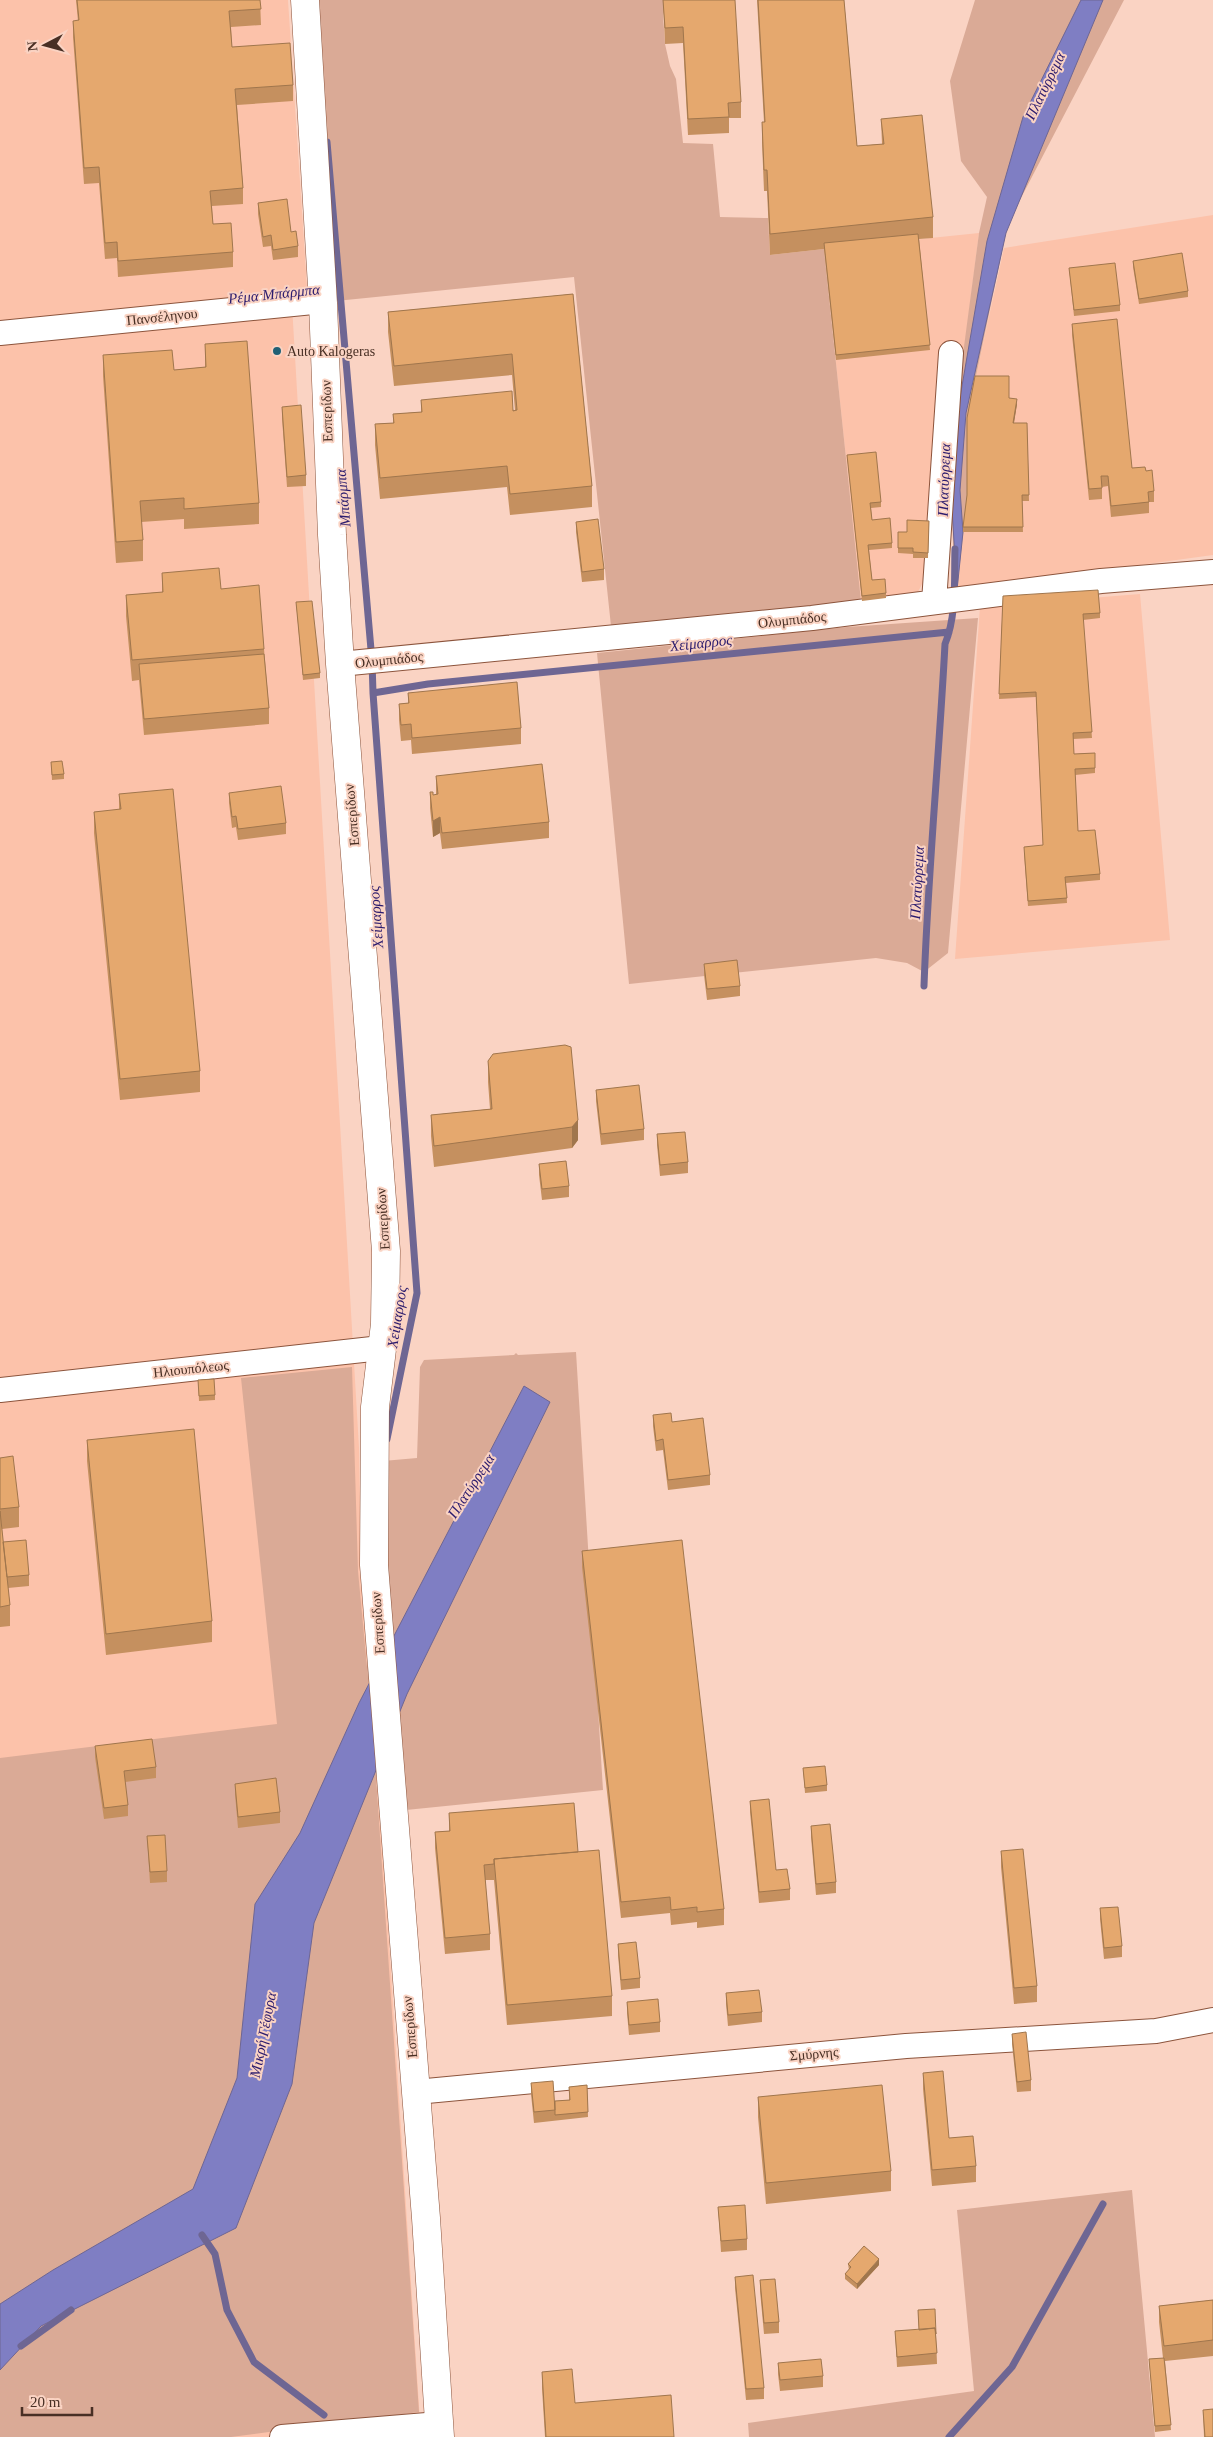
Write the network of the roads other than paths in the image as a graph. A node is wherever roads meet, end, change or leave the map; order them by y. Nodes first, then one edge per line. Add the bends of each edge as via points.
1 (305, 0) edge
2 (323, 301) junction
3 (0, 333) edge
4 (951, 353) dead end
5 (1213, 572) edge
6 (934, 602) junction
7 (340, 664) junction
8 (381, 1348) junction
9 (0, 1390) edge
10 (1213, 2020) edge
11 (416, 2092) junction
12 (440, 2430) edge
13 (282, 2437) edge

1 - 2 street, Εσπερίδων
2 - 3 street, Πανσέληνου
2 - 7 street, Εσπερίδων
4 - 6 street
5 - 6 street, Ολυμπιάδος via 1101,581
6 - 7 street, Ολυμπιάδος via 812,618
7 - 8 street, Εσπερίδων via 385,1233 386,1298
8 - 9 street, Ηλιουπόλεως
8 - 11 street, Εσπερίδων via 375,1407 374,1565
10 - 11 street, Σμύρνης via 1156,2031 906,2046
11 - 12 street, Εσπερίδων
12 - 13 street

